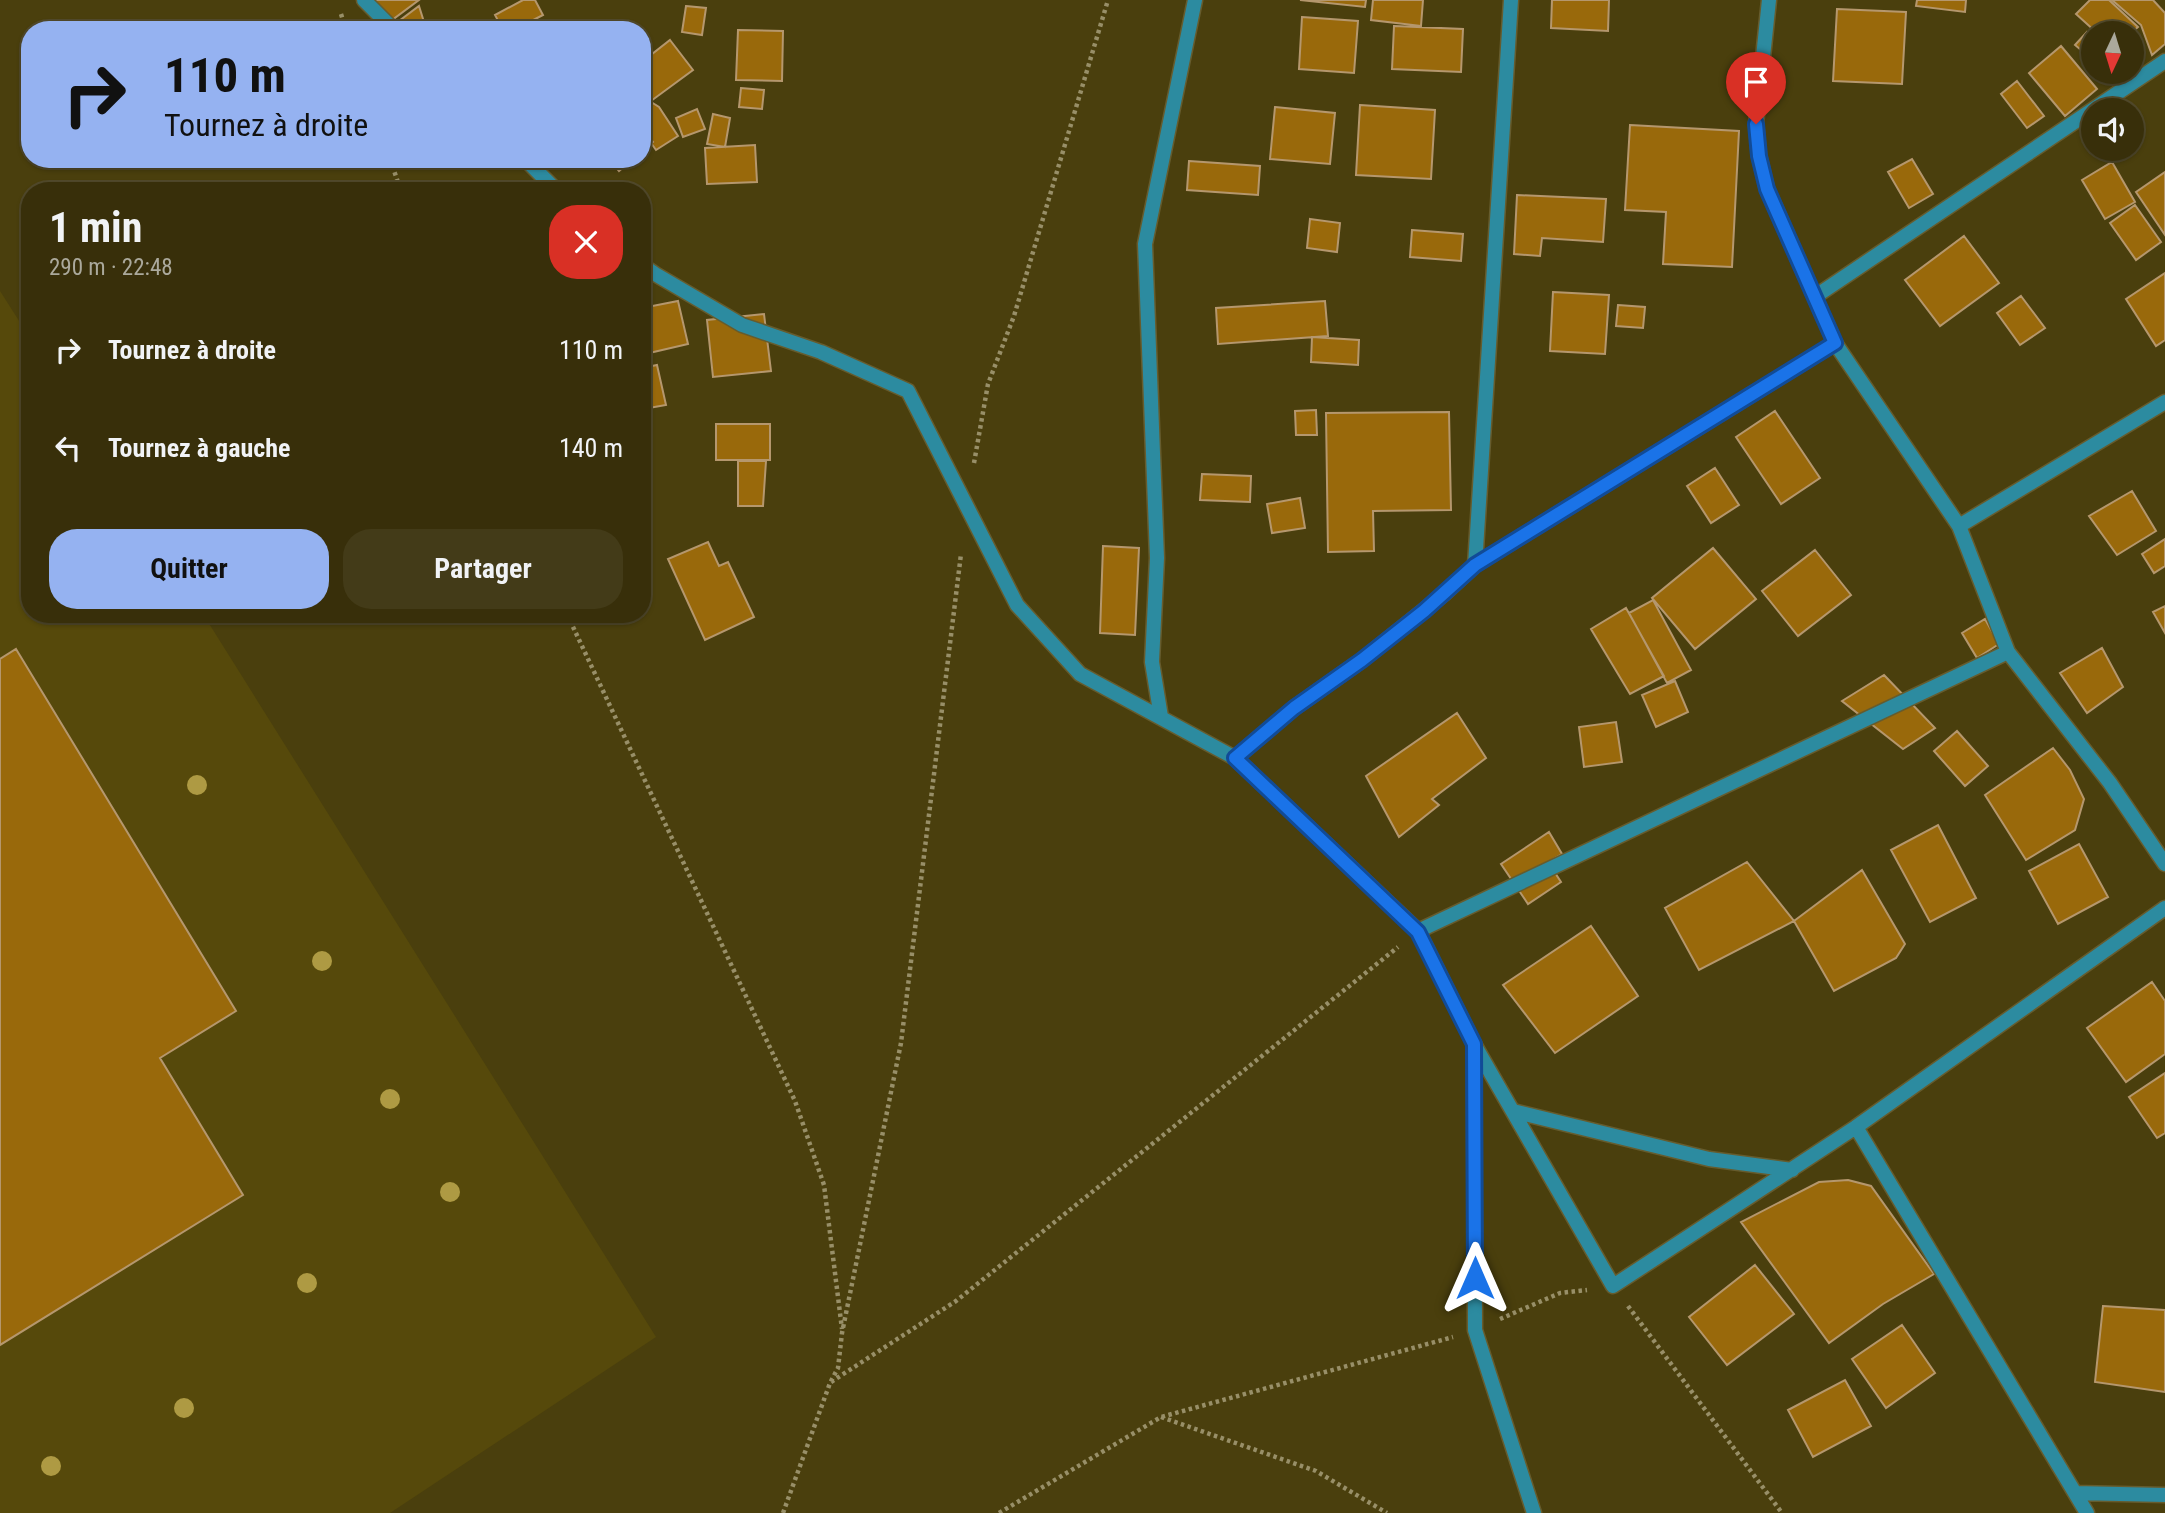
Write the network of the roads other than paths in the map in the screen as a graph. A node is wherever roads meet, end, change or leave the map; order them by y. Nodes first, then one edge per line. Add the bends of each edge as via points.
1 (364, 0) edge
2 (1195, 0) edge
3 (1511, 0) edge
4 (1769, 0) edge
5 (385, 21) edge
6 (2165, 61) edge
7 (534, 168) edge
8 (548, 182) edge
9 (651, 272) edge
10 (1816, 296) junction
11 (1835, 343) junction
12 (2165, 402) edge
13 (1959, 526) junction
14 (1475, 565) junction
15 (2008, 652) junction
16 (1161, 717) junction
17 (1235, 758) junction
18 (2165, 864) edge
19 (2165, 908) edge
20 (1418, 932) junction
21 (1474, 1044) junction
22 (1513, 1111) junction
23 (1856, 1127) junction
24 (1792, 1170) junction
25 (2075, 1493) junction
26 (2165, 1495) edge
27 (1534, 1513) edge
28 (2087, 1513) edge

1 - 5 street
2 - 16 street via 1145,244 1157,558 1152,662
3 - 14 street
4 - 10 street via 1756,124 1759,156 1767,189
6 - 10 street
7 - 8 street
9 - 16 street via 743,325 821,352 908,391 1017,605 1080,674
10 - 11 street
11 - 13 street
11 - 14 street
12 - 13 street
13 - 15 street
14 - 17 street via 1424,611
15 - 18 street via 2110,783
15 - 20 street
16 - 17 street
17 - 20 street
19 - 23 street
20 - 21 street
21 - 22 street
21 - 27 street via 1475,1331
22 - 24 street via 1709,1159
22 - 24 street via 1613,1286
23 - 24 street
23 - 25 street
25 - 26 street
25 - 28 street

